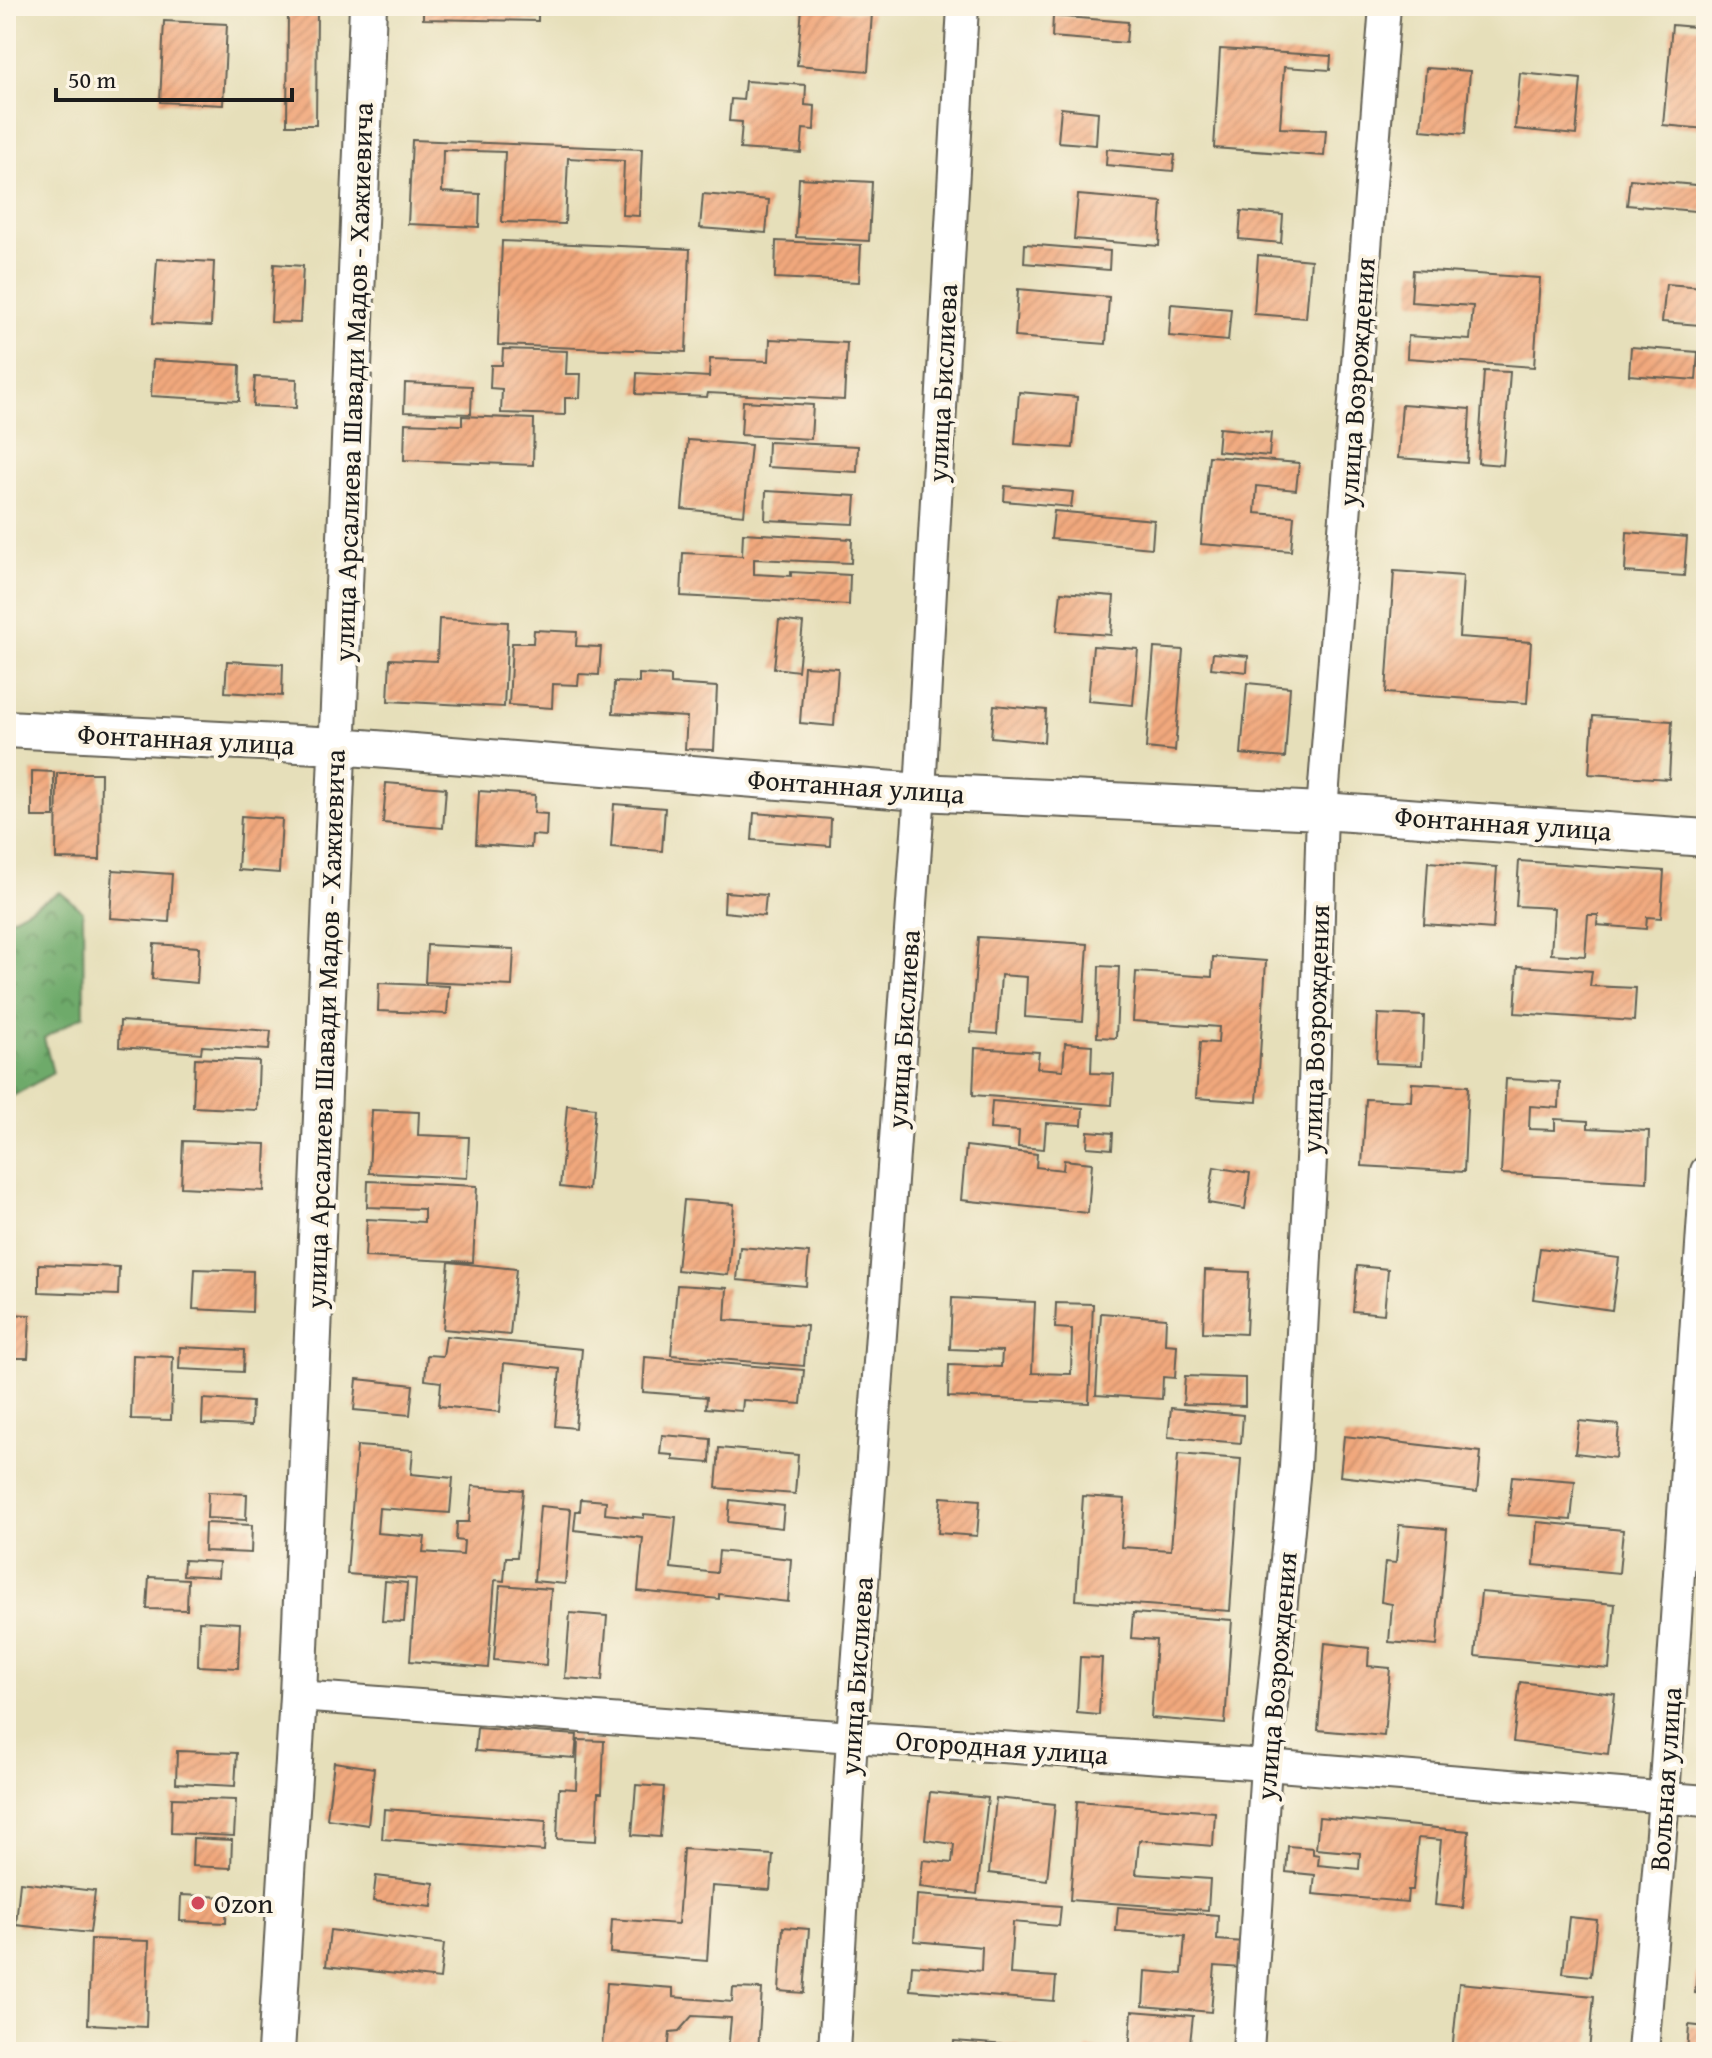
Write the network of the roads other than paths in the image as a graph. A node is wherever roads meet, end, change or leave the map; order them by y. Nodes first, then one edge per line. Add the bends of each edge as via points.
1 (368, 6) edge
2 (963, 6) edge
3 (1385, 6) edge
4 (6, 729) edge
5 (337, 746) junction
6 (920, 792) junction
7 (1322, 811) junction
8 (1706, 838) edge
9 (1706, 1171) edge
10 (298, 1696) junction
11 (852, 1737) junction
12 (1266, 1765) junction
13 (1664, 1797) junction
14 (1706, 1801) edge
15 (276, 2052) edge
16 (834, 2052) edge
17 (1248, 2052) edge
18 (1643, 2052) edge

1 - 5 street, улица Арсалиева Шавади Мадов - Хажиевича
2 - 6 street, улица Бислиева
3 - 7 street, улица Возрождения
4 - 5 street, Фонтанная улица
5 - 6 street, Фонтанная улица
5 - 10 street, улица Арсалиева Шавади Мадов - Хажиевича
6 - 7 street, Фонтанная улица
6 - 11 street, улица Бислиева
7 - 8 street, Фонтанная улица
7 - 12 street, улица Возрождения via 1295,1467
9 - 13 street, Вольная улица
10 - 11 street, Огородная улица
10 - 15 street, улица Арсалиева Шавади Мадов - Хажиевича
11 - 12 street, Огородная улица
11 - 16 street, улица Бислиева
12 - 13 street, Огородная улица
12 - 17 street, улица Возрождения
13 - 14 street, Огородная улица
13 - 18 street, Вольная улица

